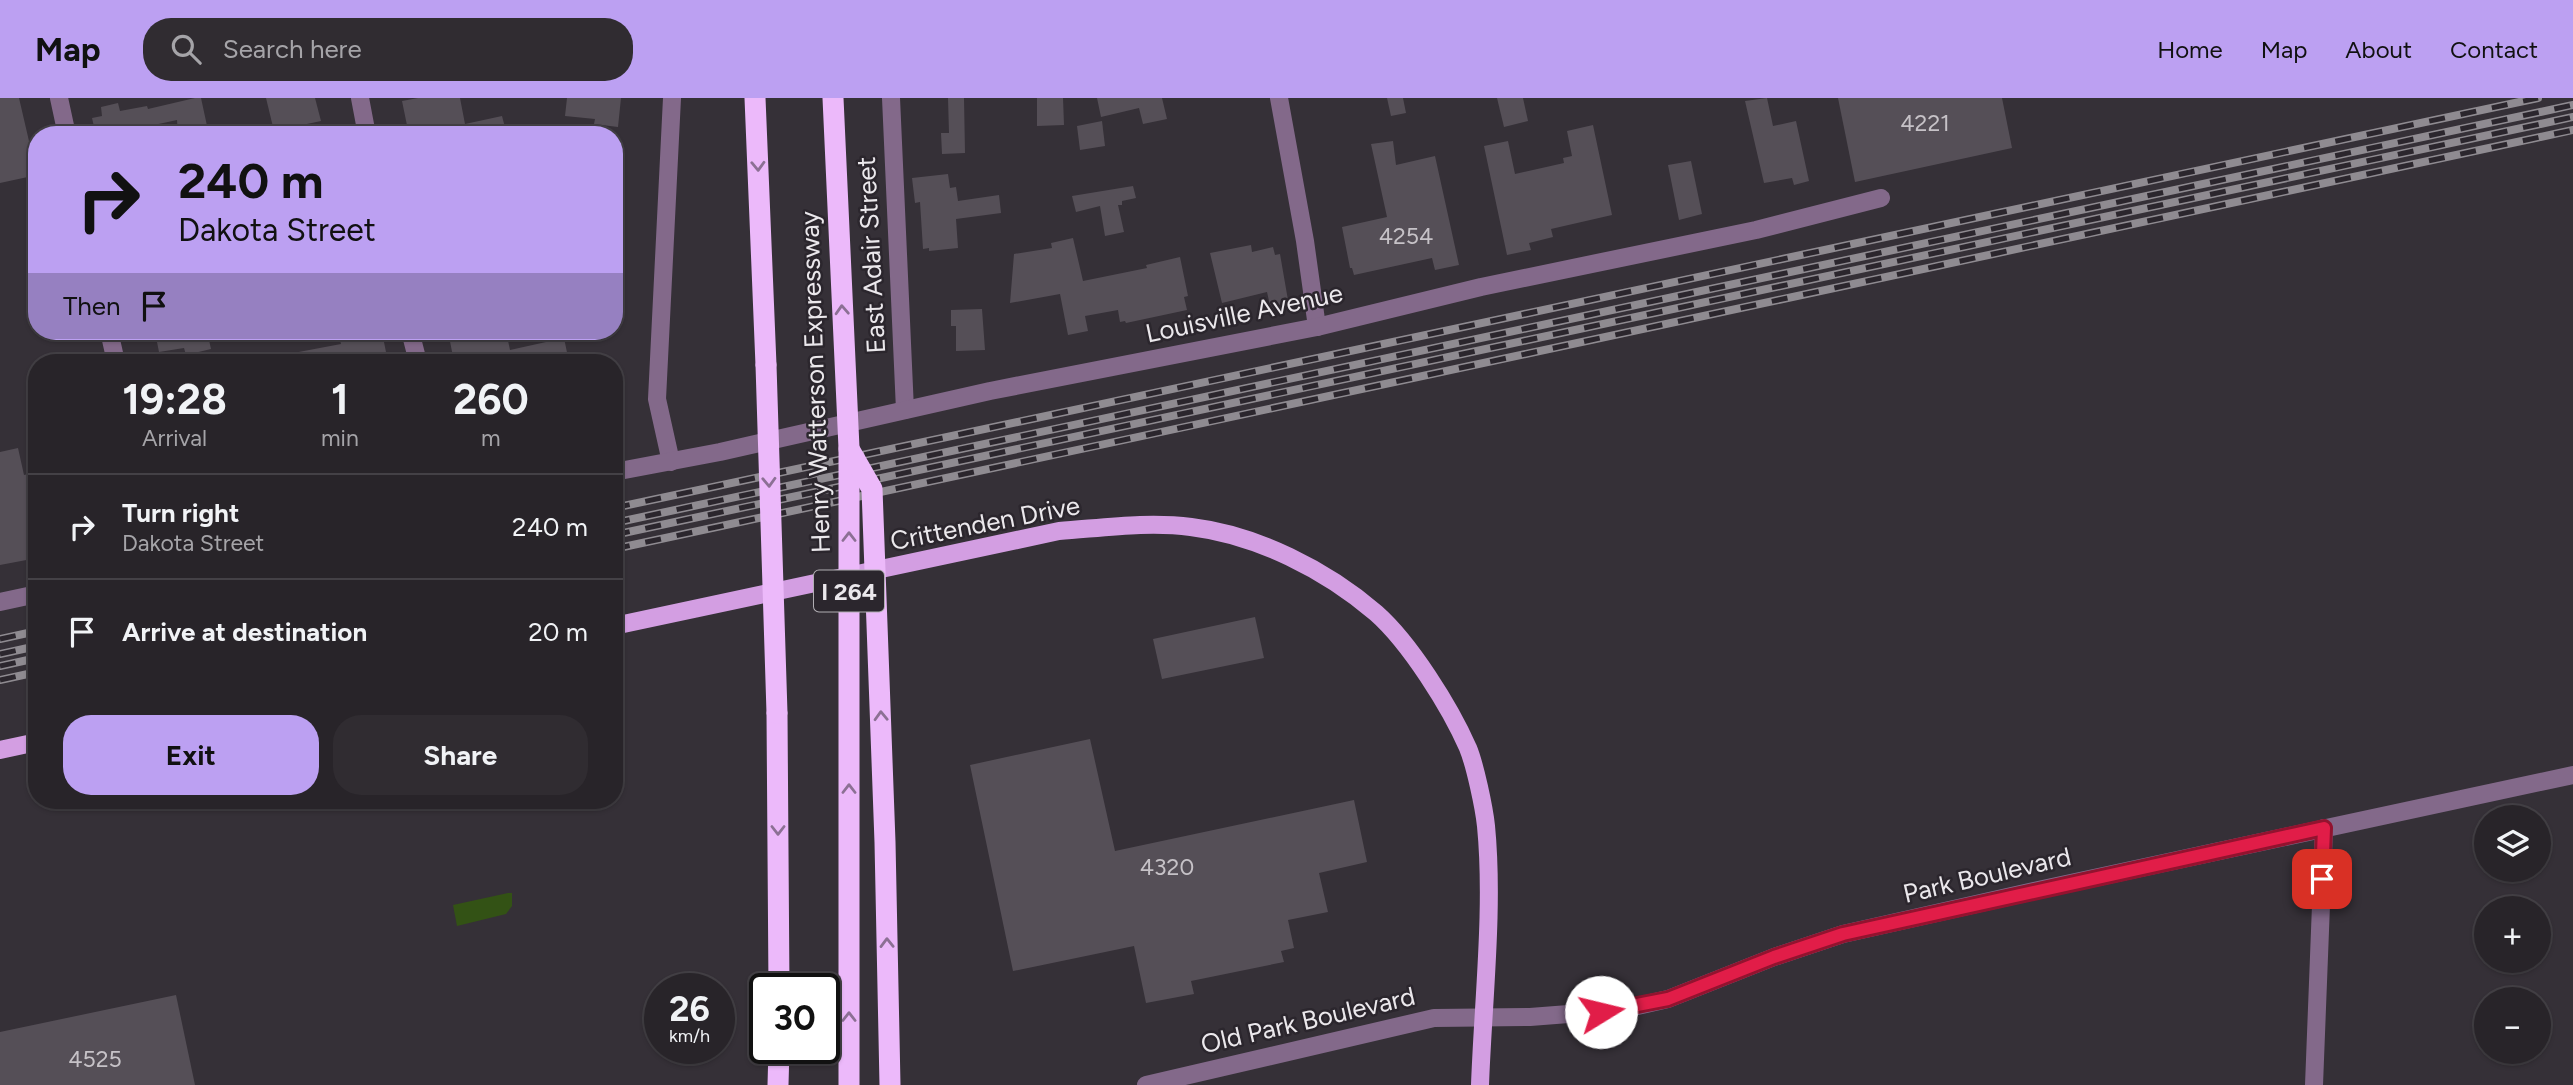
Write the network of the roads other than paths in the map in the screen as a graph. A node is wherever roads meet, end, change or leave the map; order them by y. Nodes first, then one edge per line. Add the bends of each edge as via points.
1 (59, 98) edge
2 (360, 98) edge
3 (672, 98) edge
4 (755, 98) edge
5 (833, 98) edge
6 (891, 98) edge
7 (1279, 98) edge
8 (64, 126) edge
9 (366, 126) edge
10 (1881, 198) dead end
11 (1317, 327) junction
12 (905, 410) junction
13 (849, 448) junction
14 (671, 462) junction
15 (623, 470) edge
16 (28, 596) edge
17 (0, 602) edge
18 (623, 624) edge
19 (28, 744) edge
20 (0, 750) edge
21 (2573, 775) edge
22 (2324, 828) junction
23 (779, 973) edge
24 (1483, 1017) junction
25 (779, 1064) edge
26 (778, 1085) edge
27 (849, 1085) edge
28 (890, 1085) edge
29 (1146, 1085) edge
30 (1480, 1085) edge
31 (2314, 1085) edge

1 - 8 street
2 - 9 street
3 - 14 street via 657,398
4 -> 23 highway, Henry Watterson Expressway, bridge via 777,713
13 -> 5 highway, Henry Watterson Expressway / I 264, bridge
6 - 12 street, East Adair Street
7 - 11 street
10 - 11 street, Louisville Avenue
11 - 12 street, Louisville Avenue
12 - 14 street, Louisville Avenue
27 -> 13 highway, Henry Watterson Expressway / I 264, bridge
28 -> 13 highway, bridge via 872,489
14 - 15 street, Louisville Avenue
16 - 17 street
18 - 24 main road, Crittenden Drive via 1059,531 1191,527 1284,554 1332,580 1378,614 1424,669 1469,750 1487,855
19 - 20 main road
21 - 22 street, Park Boulevard
22 - 24 street, Park Boulevard via 1843,934 1668,999 1607,1011
22 - 31 street
24 - 29 street, Old Park Boulevard via 1434,1018
24 - 30 main road
25 - 26 highway

